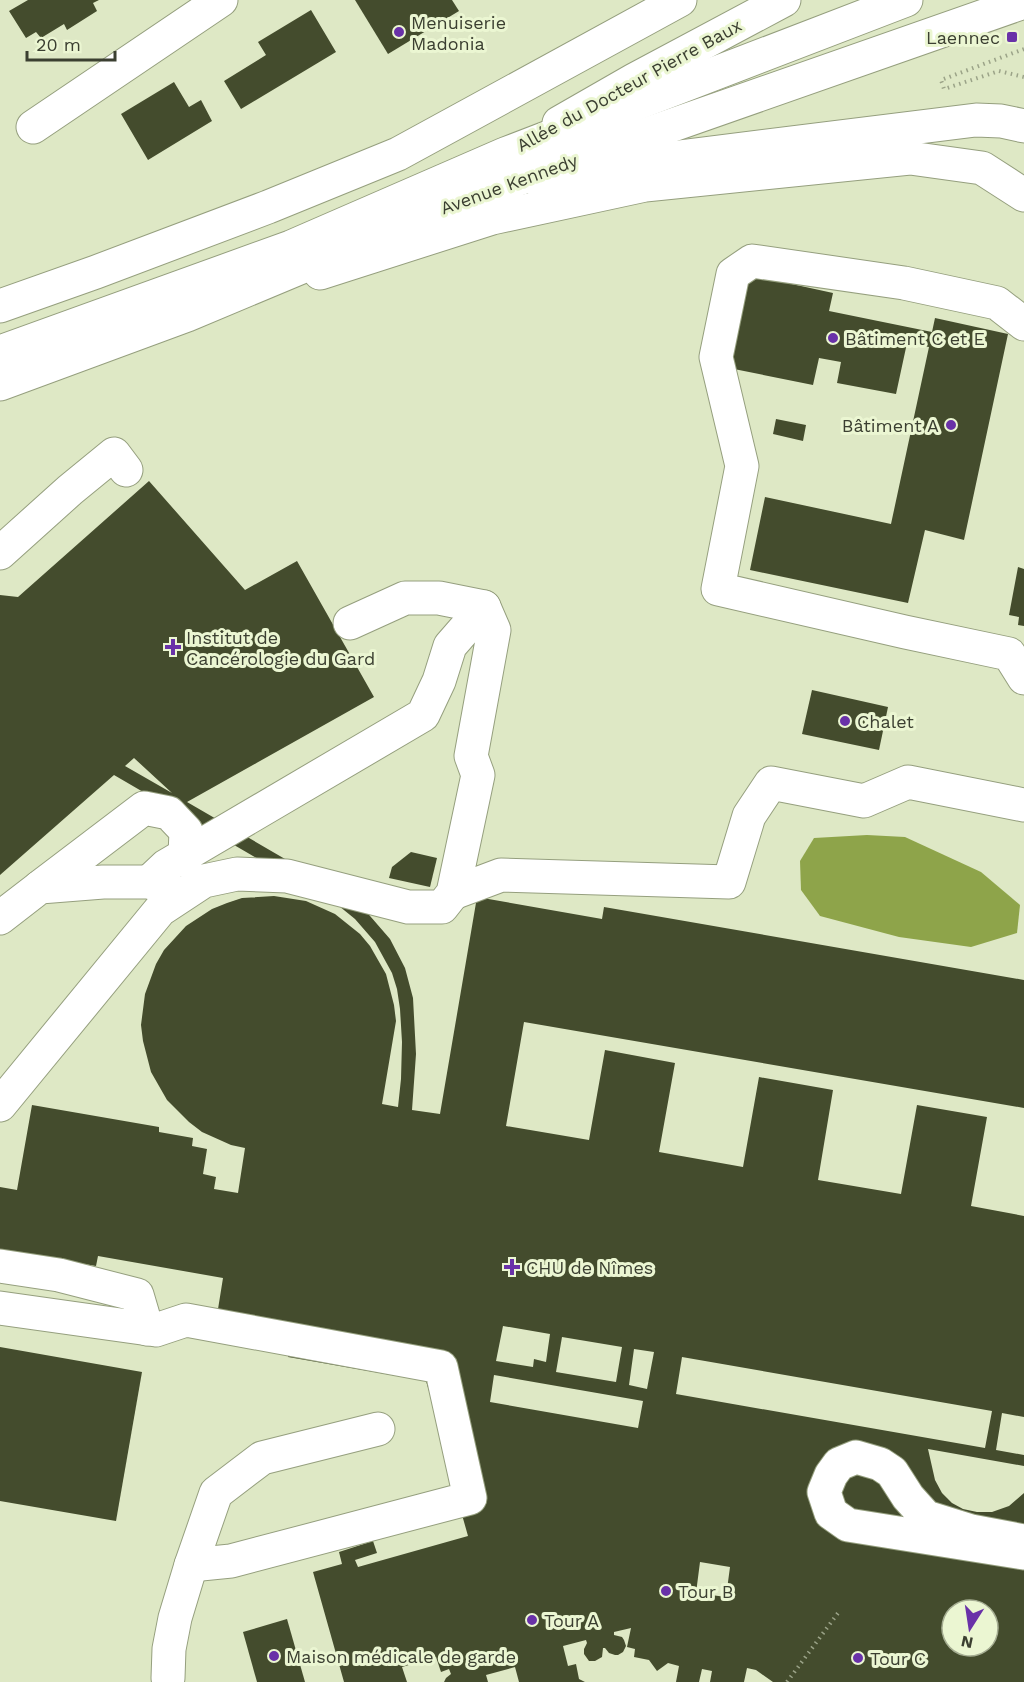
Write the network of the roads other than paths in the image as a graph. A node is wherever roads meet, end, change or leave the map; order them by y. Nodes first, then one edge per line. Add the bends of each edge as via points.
1 (222, 0) edge
2 (680, 0) edge
3 (784, 0) edge
4 (906, 0) edge
5 (1024, 2) edge
6 (1024, 126) edge
7 (33, 127) dead end
8 (505, 154) junction
9 (306, 191) junction
10 (476, 194) junction
11 (1024, 195) edge
12 (322, 233) junction
13 (0, 306) edge
14 (187, 315) junction
15 (1024, 324) edge
16 (0, 352) edge
17 (0, 384) edge
18 (126, 470) dead end
19 (0, 553) edge
20 (484, 607) junction
21 (350, 623) dead end
22 (1024, 678) edge
23 (1024, 805) edge
24 (185, 855) junction
25 (149, 882) junction
26 (40, 887) junction
27 (453, 893) junction
28 (184, 894) junction
29 (0, 918) edge
30 (0, 1106) edge
31 (0, 1266) edge
32 (0, 1308) edge
33 (147, 1329) junction
34 (378, 1429) dead end
35 (901, 1486) junction
36 (874, 1529) junction
37 (1024, 1541) edge
38 (1024, 1553) edge
39 (190, 1565) junction
40 (168, 1681) edge

1 - 7 main road
2 - 9 main road via 398,154
3 - 8 main road, Allée du Docteur Pierre Baux
4 - 8 main road, Avenue Kennedy
5 - 10 main road, Avenue Kennedy
6 - 10 main road via 976,120 647,161
8 - 12 main road, Avenue Kennedy
9 - 12 main road
9 - 13 main road
10 - 14 main road, Avenue Kennedy
11 - 14 main road via 982,168 910,158 645,185 492,218
12 - 16 main road, Avenue Kennedy
14 - 17 main road, Avenue Kennedy
15 - 22 main road via 997,303 904,283 752,261 733,274 716,357 742,466 718,589 1009,654
18 - 19 main road via 114,454
20 - 21 main road via 439,598 405,598
20 - 24 main road via 450,646 423,715
20 - 27 main road via 494,630 471,756 478,776
23 - 27 main road via 908,782 864,801 771,783 749,816 729,882 501,875
24 - 25 main road
24 - 26 main road via 186,831 169,813 144,808
25 - 26 main road
25 - 28 main road
26 - 29 main road
27 - 28 main road via 442,907 408,907 287,876 237,874 204,881
28 - 30 main road via 160,910
31 - 33 main road via 59,1275 137,1295
32 - 33 main road
33 - 39 main road via 186,1320 441,1367 470,1498 231,1561
34 - 39 main road via 262,1458 216,1493
35 - 36 main road via 892,1516
35 - 36 main road via 892,1472 856,1456 839,1464 831,1475 824,1492 831,1513 848,1525
35 - 37 main road via 926,1517
36 - 38 main road
39 - 40 main road via 169,1649

